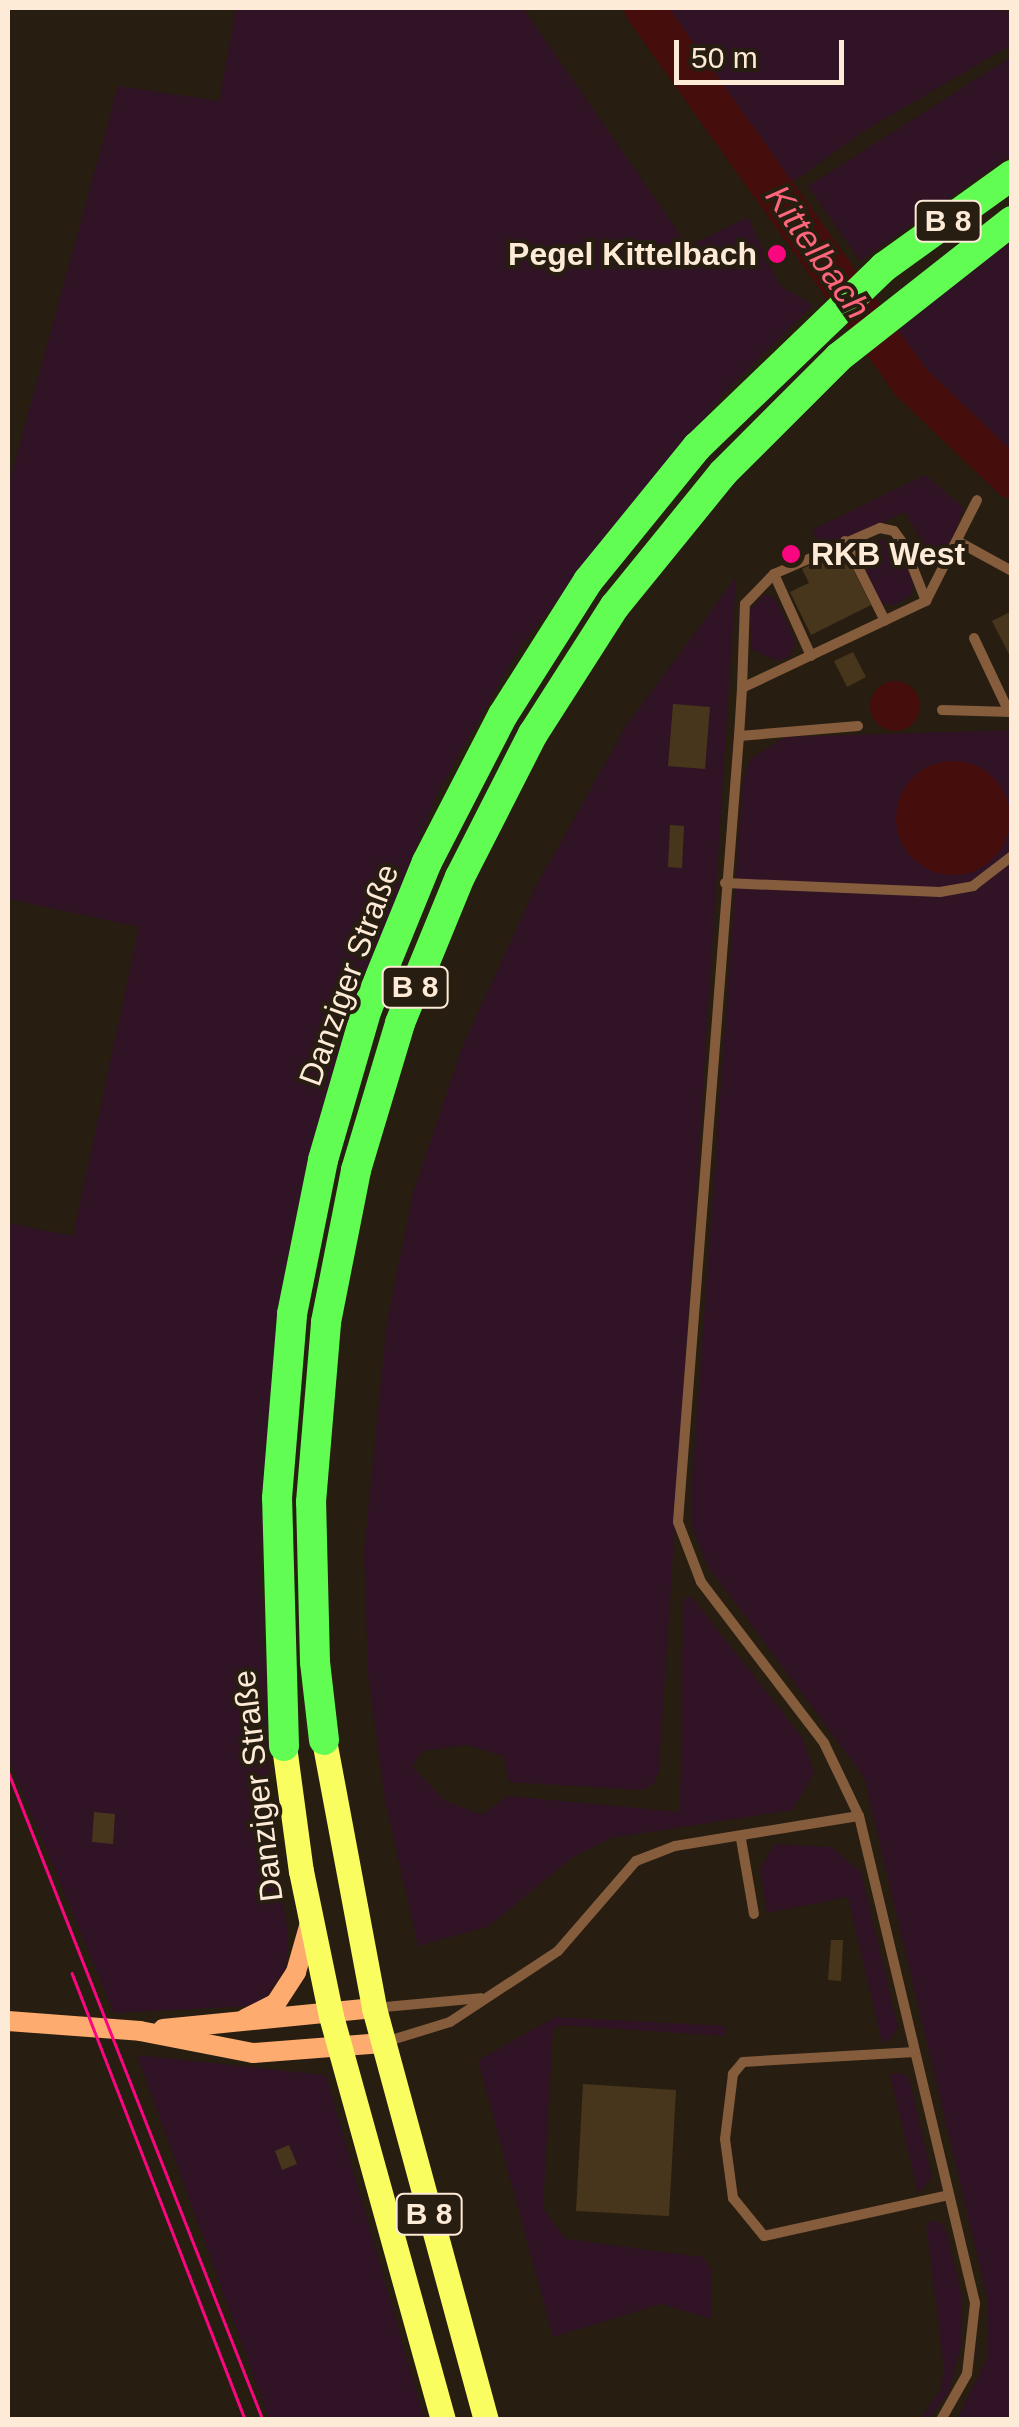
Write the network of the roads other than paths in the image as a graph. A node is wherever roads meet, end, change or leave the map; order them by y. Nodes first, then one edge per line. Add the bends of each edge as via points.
1 (1012, 176) edge
2 (1012, 221) edge
3 (977, 500) dead end
4 (844, 540) junction
5 (960, 542) junction
6 (1012, 571) edge
7 (774, 574) junction
8 (926, 601) junction
9 (885, 620) junction
10 (974, 638) dead end
11 (811, 656) junction
12 (742, 688) junction
13 (942, 710) dead end
14 (1010, 712) edge
15 (858, 726) dead end
16 (739, 736) junction
17 (1012, 856) edge
18 (725, 883) junction
19 (324, 1740) joint
20 (284, 1746) joint
21 (858, 1816) junction
22 (741, 1839) junction
23 (754, 1914) dead end
24 (310, 1923) junction
25 (487, 1998) junction
26 (374, 2008) junction
27 (330, 2016) junction
28 (8, 2021) edge
29 (236, 2023) junction
30 (140, 2030) junction
31 (383, 2043) junction
32 (338, 2050) junction
33 (915, 2052) junction
34 (950, 2195) junction
35 (443, 2420) edge
36 (486, 2420) edge
37 (941, 2420) edge

1 - 20 highway, Danziger Straße / B 8 via 884,268 696,447 588,581 503,716 426,862 367,1009 323,1160 292,1314 277,1498
2 - 19 highway, Danziger Straße / B 8 via 907,297 724,474 615,606 533,734 492,813 400,1023 356,1170 326,1322 312,1570
3 - 5 lane
4 - 7 lane
4 - 8 lane via 880,528 894,531
4 - 9 lane
5 - 6 lane
5 - 8 lane
7 - 11 lane
7 - 12 lane via 753,588 745,604
8 - 9 lane
9 - 11 lane
10 - 14 lane
11 - 12 lane
12 - 16 lane
13 - 14 lane
15 - 16 lane
16 - 18 lane
17 - 18 lane via 973,886 940,892
18 - 21 lane via 678,1522 701,1582 824,1743
19 - 26 main road, Danziger Straße / B 8
20 - 24 main road, Danziger Straße / B 8
21 - 22 lane
21 - 33 lane
22 - 23 lane
22 - 25 lane via 676,1846 636,1862 558,1950
24 - 27 main road, Danziger Straße / B 8
24 - 29 main road via 296,1972 276,2003
25 - 26 lane
25 - 31 lane via 450,2022
26 - 27 main road
26 - 31 main road, Danziger Straße / B 8
27 - 29 main road
27 - 32 main road, Danziger Straße / B 8
28 - 30 main road
29 - 30 main road
30 - 32 main road via 254,2052
31 - 32 main road
31 - 36 main road, Danziger Straße / B 8
32 - 35 main road, Danziger Straße / B 8
33 - 34 lane
33 - 34 lane via 744,2062 734,2074 725,2139 732,2198 764,2236
34 - 37 lane via 976,2302 975,2343 967,2374

